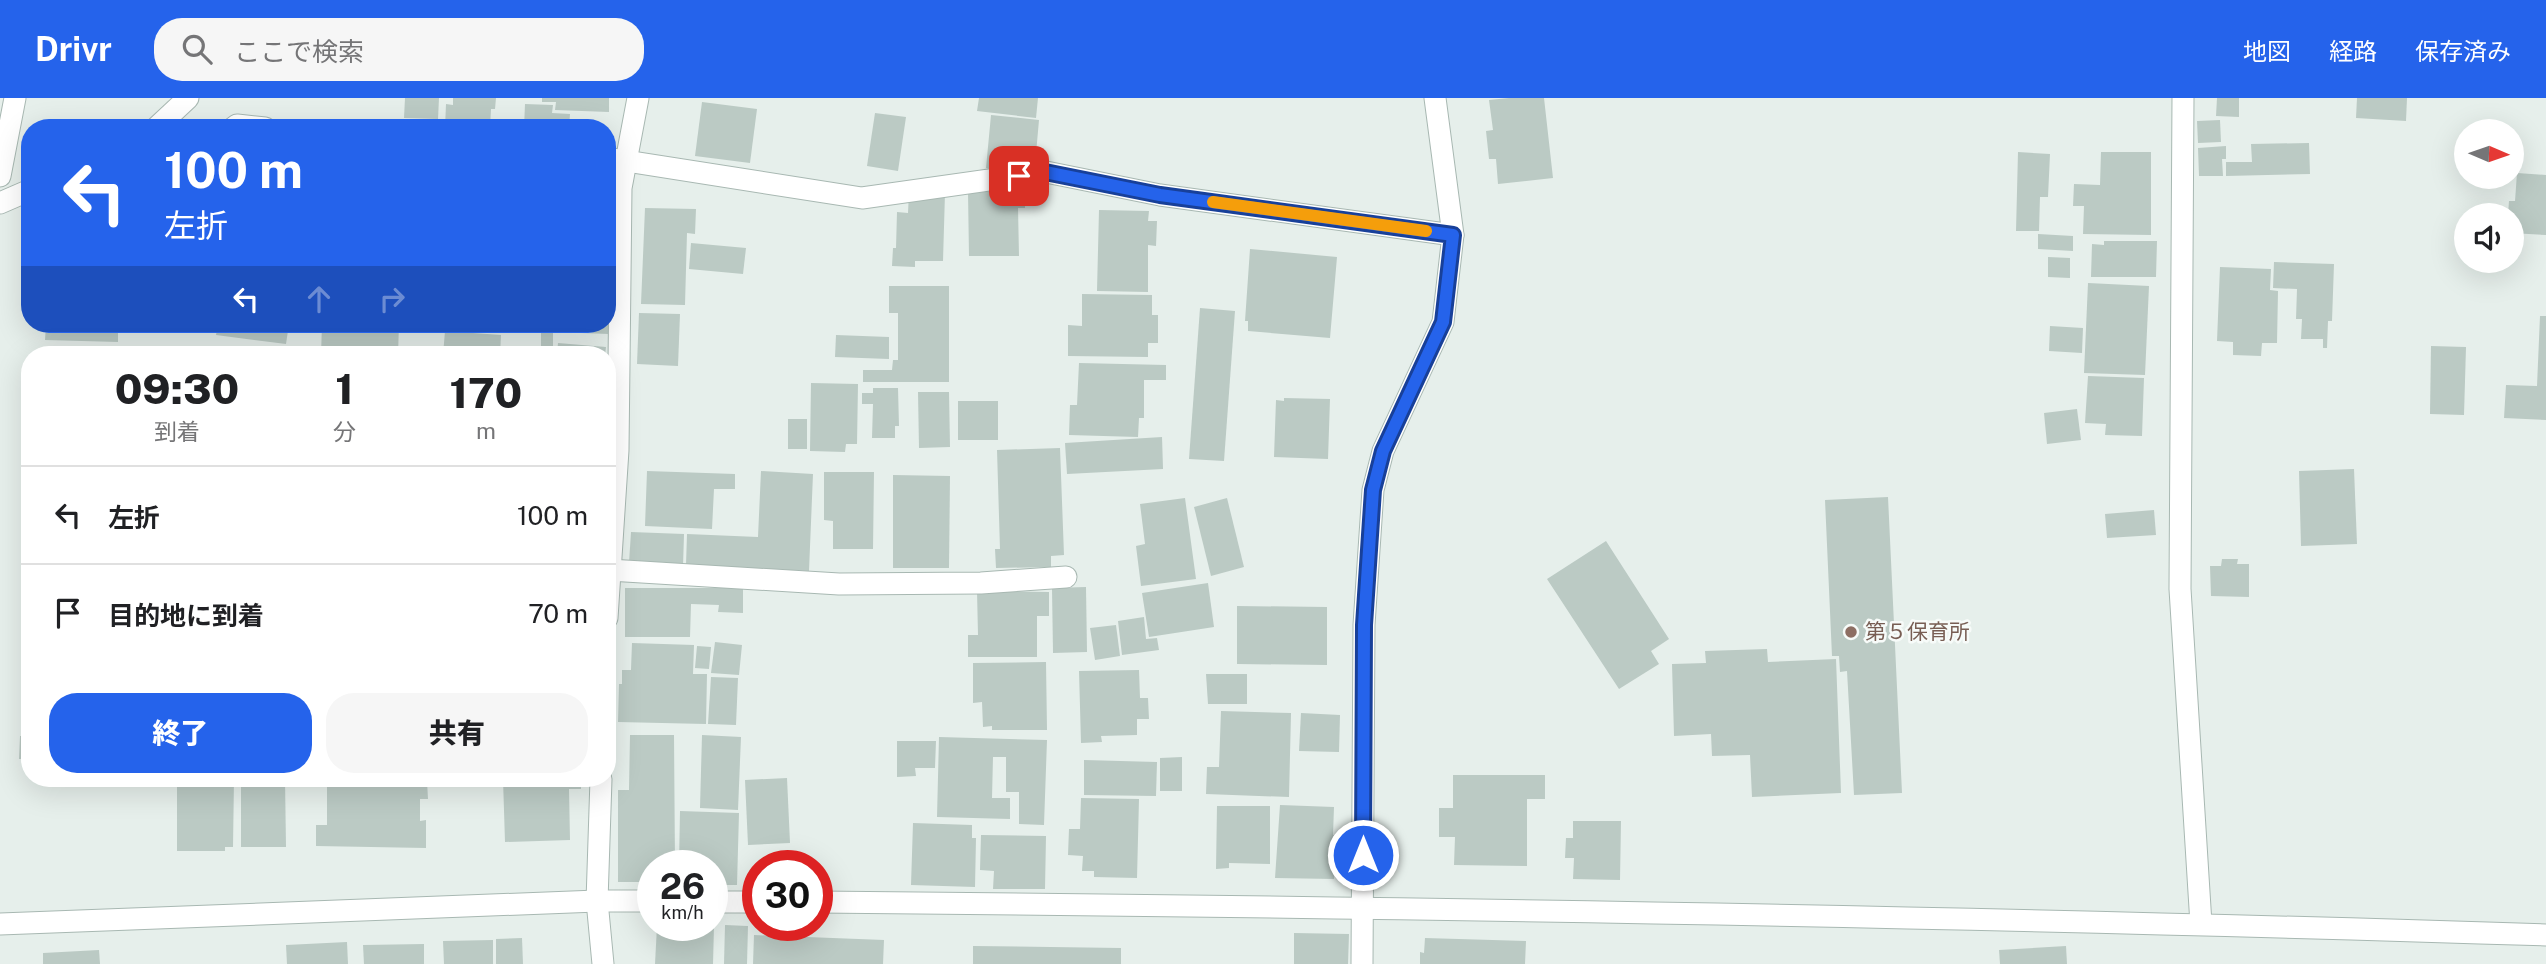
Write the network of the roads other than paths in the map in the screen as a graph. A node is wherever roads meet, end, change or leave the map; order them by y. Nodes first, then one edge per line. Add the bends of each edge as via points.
1 (15, 98) edge
2 (188, 98) edge
3 (638, 98) edge
4 (1435, 98) edge
5 (2183, 98) edge
6 (166, 119) edge
7 (3, 146) edge
8 (617, 159) edge
9 (0, 176) edge
10 (21, 194) edge
11 (0, 203) edge
12 (1453, 235) junction
13 (616, 352) edge
14 (616, 570) edge
15 (1066, 577) dead end
16 (601, 787) edge
17 (597, 901) junction
18 (637, 901) edge
19 (833, 902) edge
20 (1363, 907) junction
21 (0, 924) edge
22 (2200, 924) junction
23 (2546, 935) edge
24 (603, 964) edge
25 (1362, 964) edge

1 - 7 street
2 - 6 street
3 - 8 street
4 - 12 street
5 - 22 street via 2180,589
7 - 9 street
8 - 12 street via 862,198 1045,172 1160,195
8 - 13 street via 621,188
10 - 11 street
12 - 20 street via 1443,322 1383,451 1373,490 1364,625
14 - 15 street via 839,584
16 - 17 street
17 - 18 street
17 - 21 street
17 - 24 street
19 - 20 street
20 - 22 street
20 - 25 street
22 - 23 street

